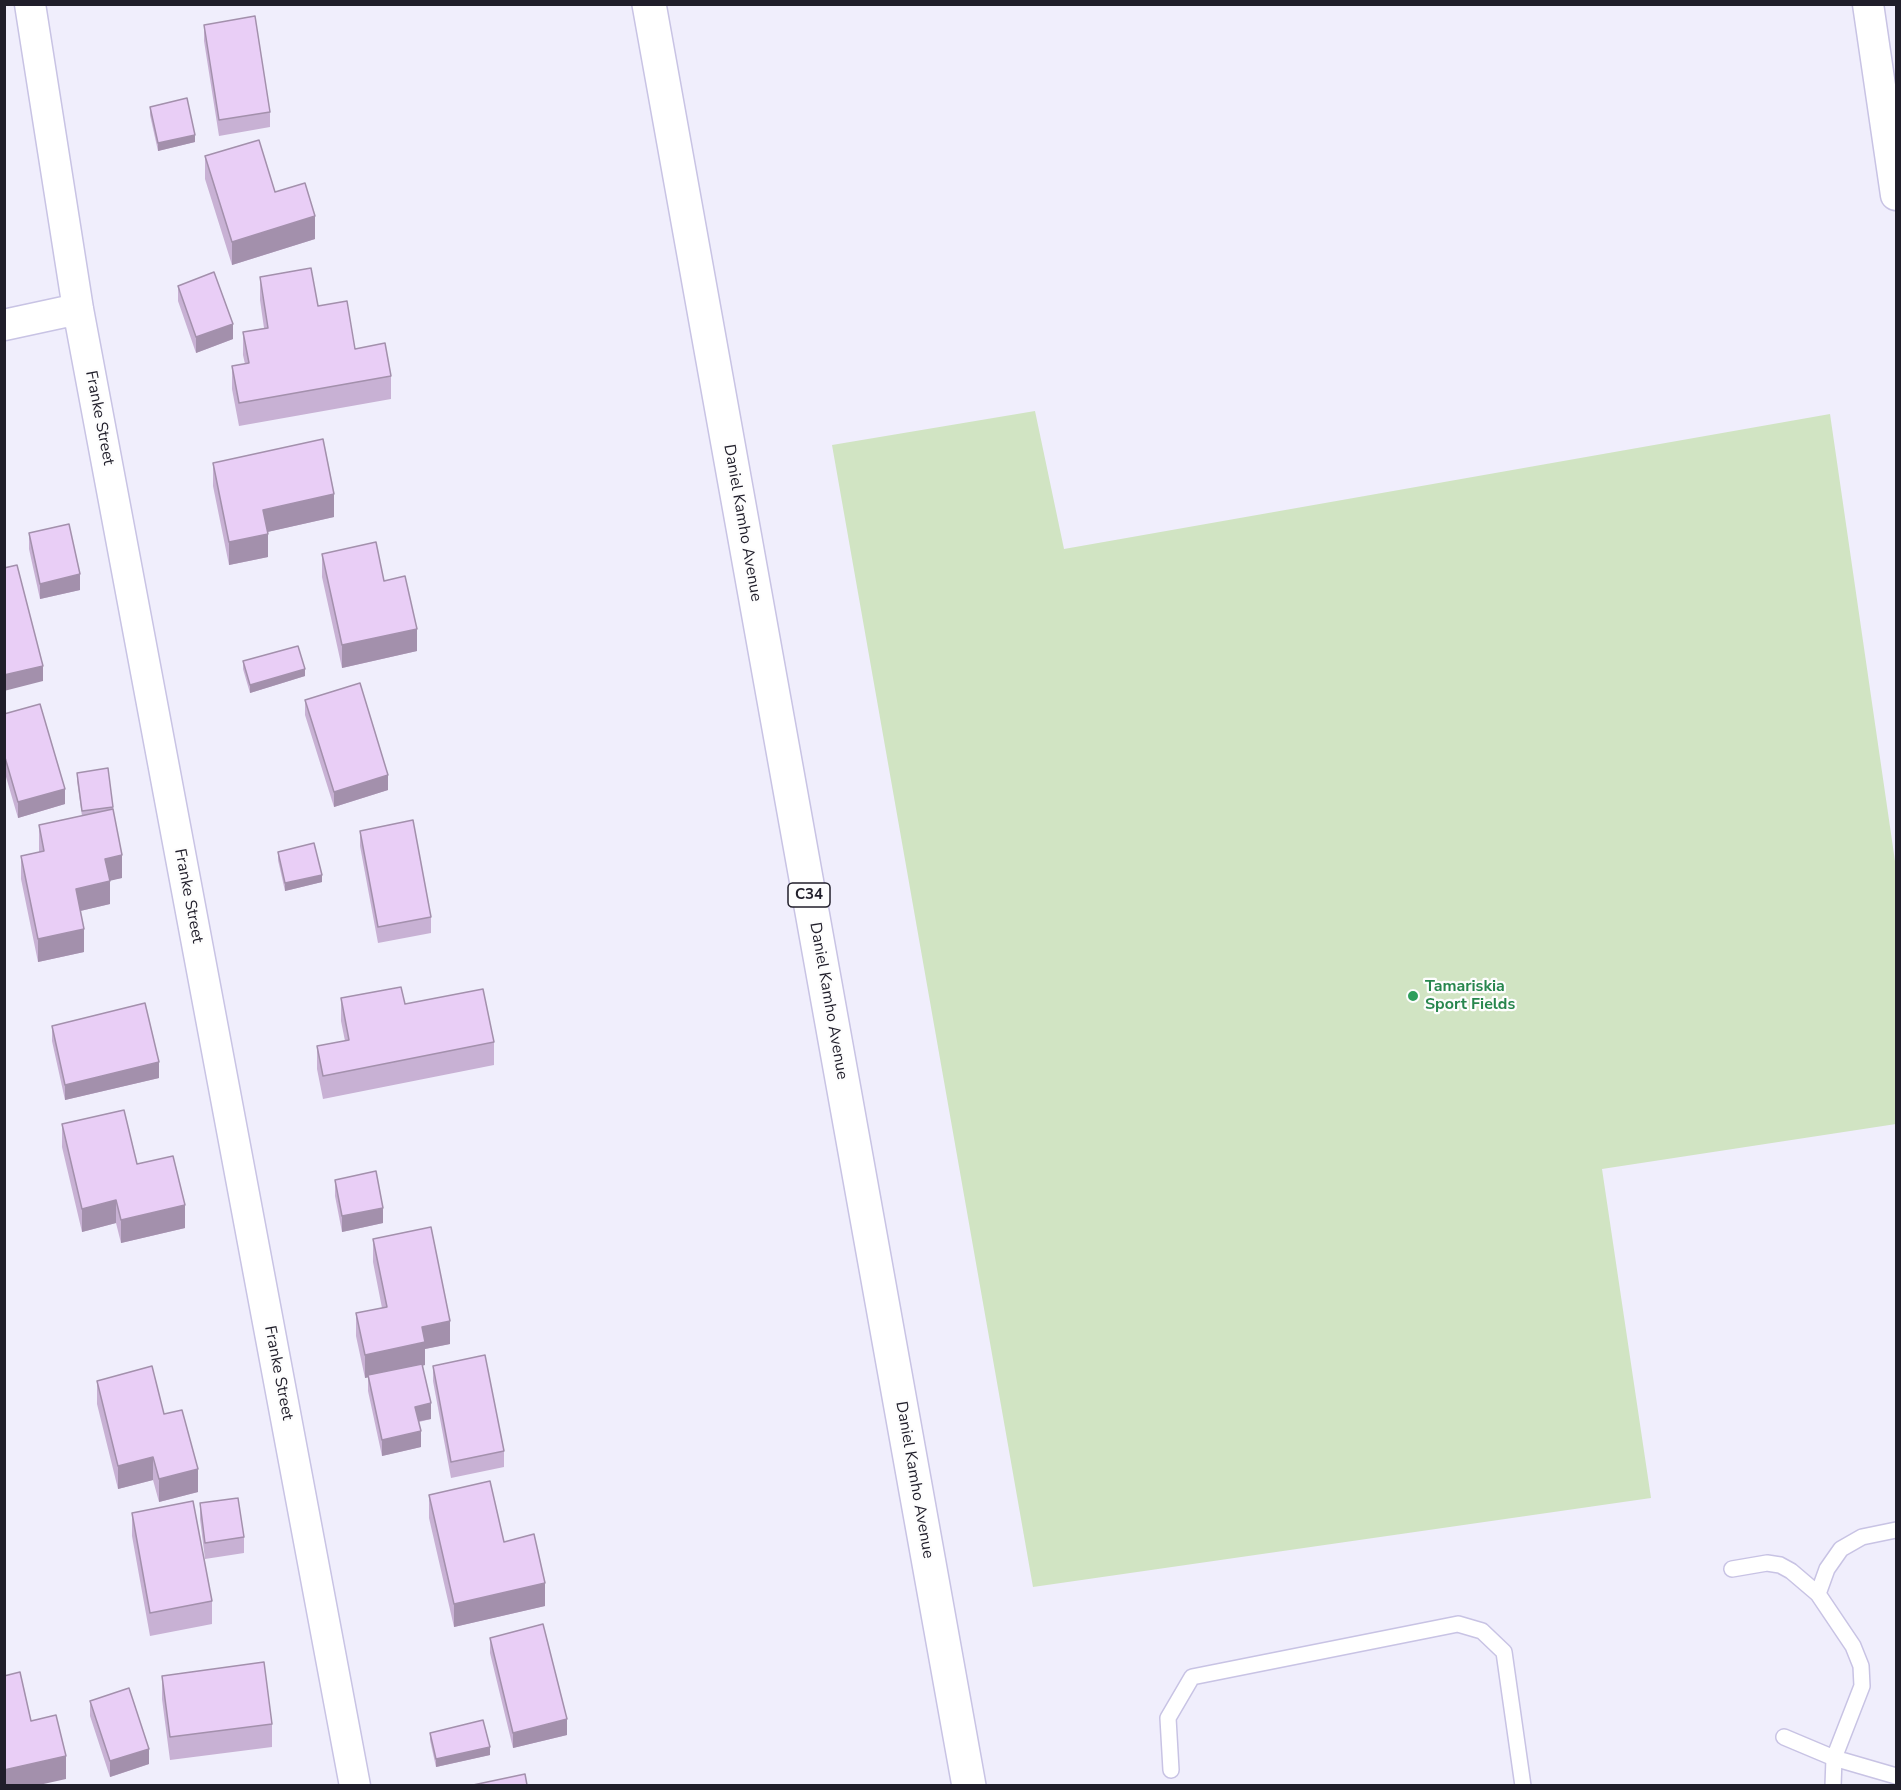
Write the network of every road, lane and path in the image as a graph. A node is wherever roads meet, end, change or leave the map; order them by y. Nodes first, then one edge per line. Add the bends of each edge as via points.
1 (30, 4) edge
2 (649, 4) edge
3 (1868, 4) edge
4 (1896, 195) edge
5 (78, 309) junction
6 (4, 325) edge
7 (1896, 1530) edge
8 (1732, 1569) dead end
9 (1818, 1594) junction
10 (1784, 1737) dead end
11 (1834, 1758) junction
12 (1172, 1770) dead end
13 (1896, 1776) edge
14 (355, 1785) edge
15 (969, 1785) edge
16 (1522, 1785) edge
17 (1833, 1785) edge

1 - 5 street, Franke Street
2 - 15 main road, Daniel Kamho Avenue / C34
3 - 4 street
5 - 6 street
5 - 14 street, Franke Street
7 - 9 lane via 1862,1537 1841,1549 1827,1569
8 - 9 lane via 1767,1563 1780,1565
9 - 11 lane via 1853,1646 1863,1686
10 - 11 lane
11 - 13 lane
11 - 17 lane
12 - 16 lane via 1168,1718 1192,1677 1458,1624 1482,1631 1504,1652

